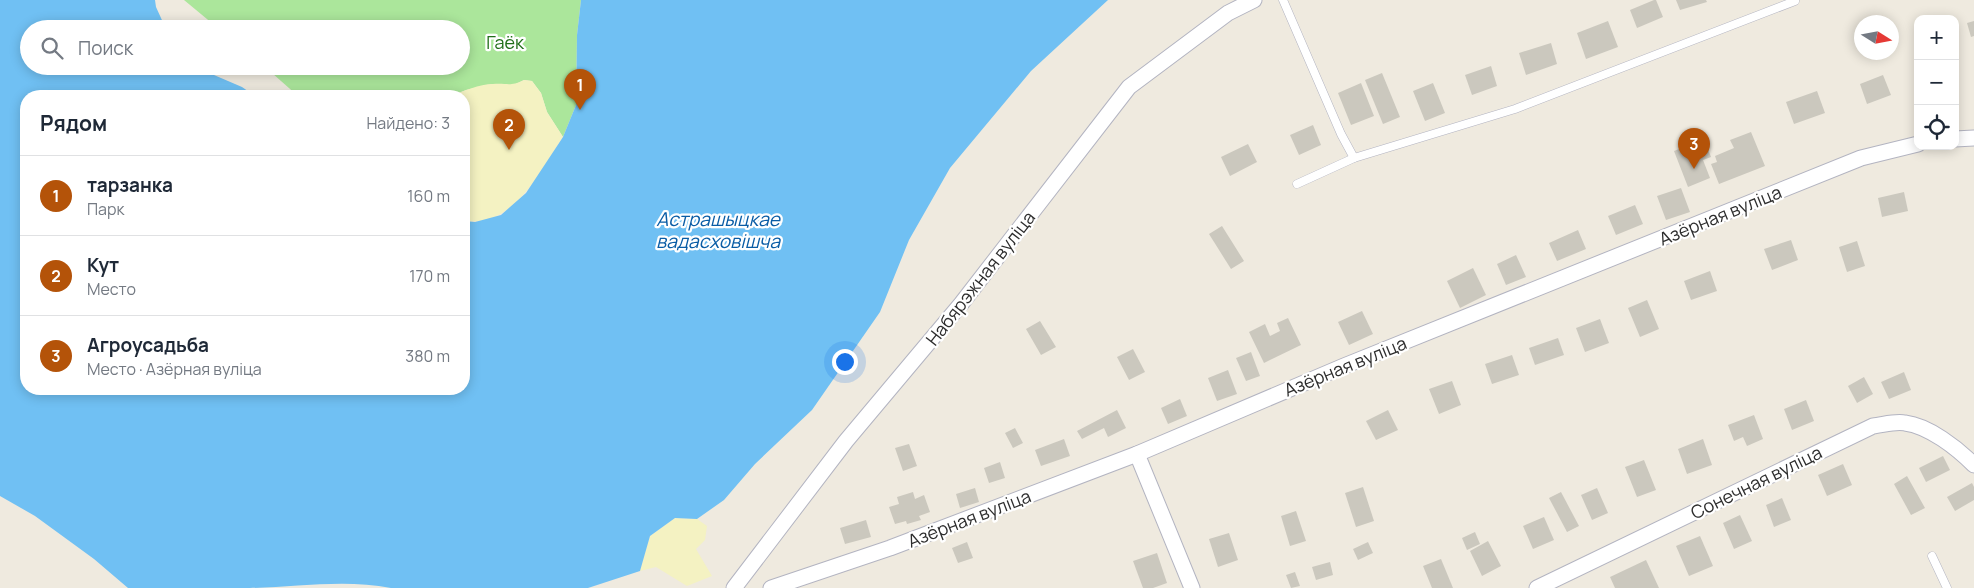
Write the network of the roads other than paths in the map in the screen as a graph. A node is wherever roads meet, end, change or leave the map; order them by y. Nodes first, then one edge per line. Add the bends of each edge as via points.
1 (1254, 0) edge
2 (1283, 0) edge
3 (1795, 1) dead end
4 (1974, 138) edge
5 (1959, 139) edge
6 (1914, 145) edge
7 (1354, 158) junction
8 (1297, 184) dead end
9 (1137, 454) junction
10 (1974, 465) edge
11 (1932, 556) dead end
12 (734, 588) edge
13 (771, 588) edge
14 (1192, 588) edge
15 (1537, 588) edge
16 (1947, 588) edge

1 - 12 street, Набярэжная вуліца via 1228,13 1129,86 961,304 840,449
2 - 7 lane
3 - 7 lane via 1515,109
4 - 5 street
6 - 9 street, Азёрная вуліца via 1861,158 1344,366
7 - 8 lane
9 - 13 street, Азёрная вуліца via 899,545
9 - 14 street
10 - 15 street, Сонечная вуліца via 1959,450 1933,433 1904,422 1873,426
11 - 16 lane

